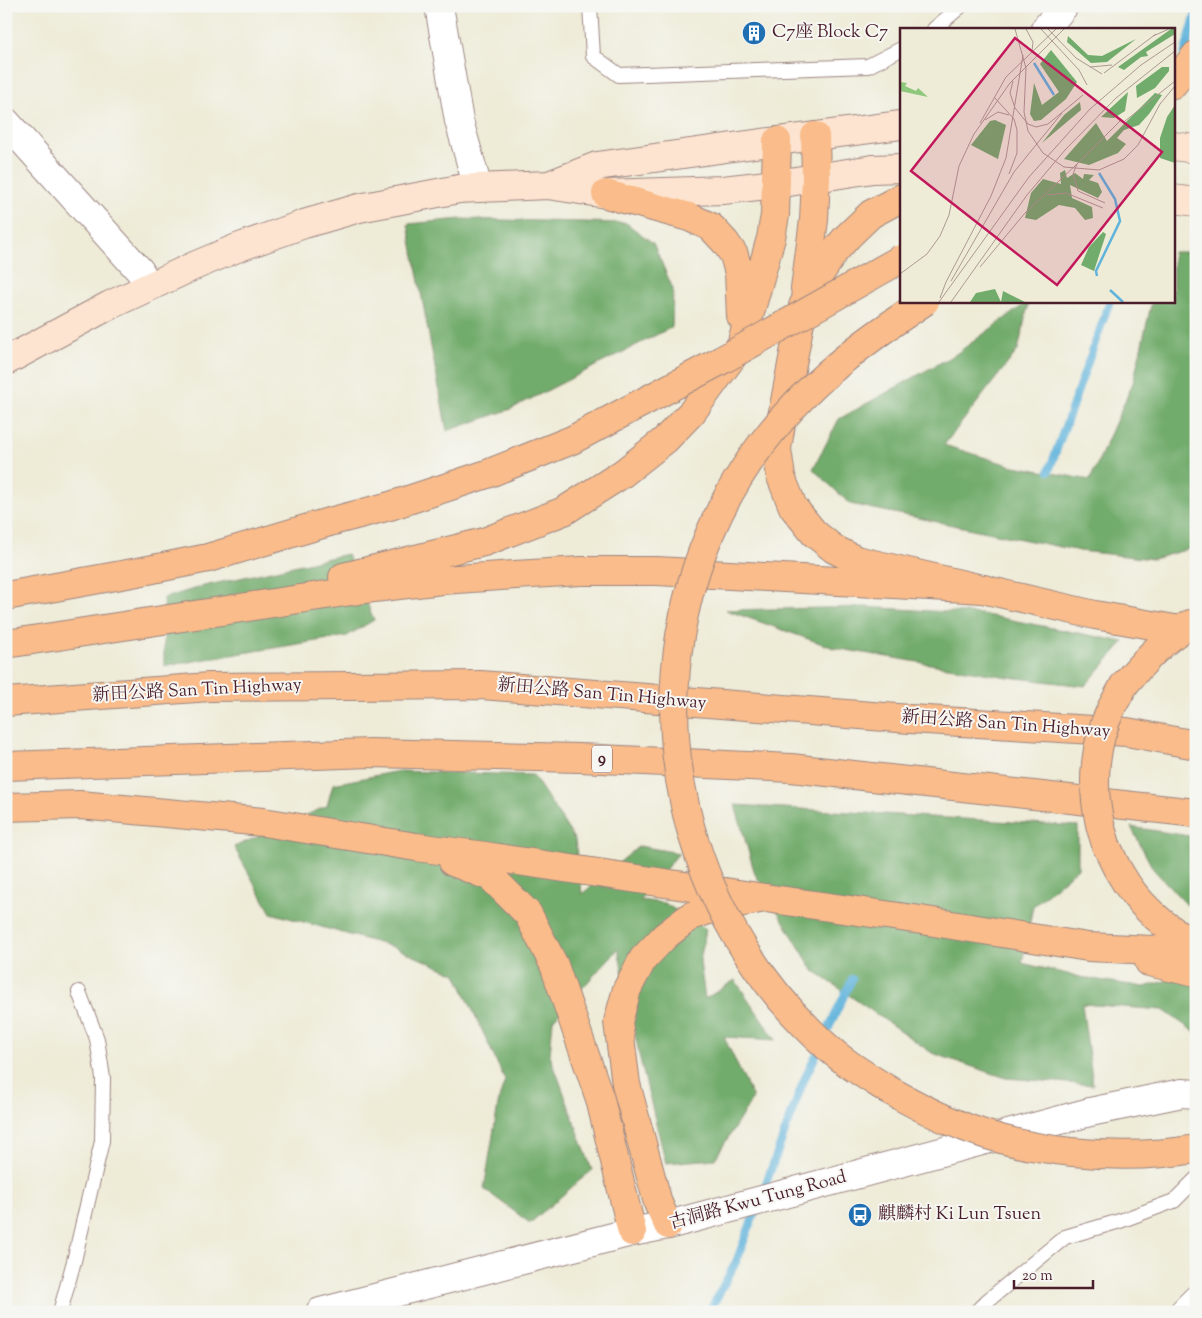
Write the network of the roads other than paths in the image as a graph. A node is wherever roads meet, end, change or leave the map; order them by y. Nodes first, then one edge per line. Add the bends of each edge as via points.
1 (439, 6) edge
2 (590, 6) edge
3 (961, 6) edge
4 (1066, 6) edge
5 (935, 28) edge
6 (1046, 28) edge
7 (1064, 28) edge
8 (900, 50) edge
9 (1196, 55) edge
10 (1174, 83) edge
11 (6, 122) edge
12 (900, 125) edge
13 (815, 136) junction
14 (777, 141) junction
15 (900, 168) edge
16 (816, 178) junction
17 (776, 184) junction
18 (548, 185) junction
19 (478, 188) junction
20 (606, 194) junction
21 (900, 199) edge
22 (900, 259) edge
23 (148, 286) junction
24 (924, 302) edge
25 (803, 306) junction
26 (741, 345) junction
27 (6, 361) edge
28 (984, 589) junction
29 (6, 596) edge
30 (1188, 625) edge
31 (115, 628) junction
32 (6, 644) edge
33 (6, 702) edge
34 (1196, 745) edge
35 (6, 766) edge
36 (6, 807) edge
37 (1196, 813) edge
38 (416, 847) junction
39 (765, 898) junction
40 (1196, 943) edge
41 (1088, 947) junction
42 (1196, 952) edge
43 (1196, 973) edge
44 (79, 992) dead end
45 (1196, 1094) edge
46 (1196, 1149) edge
47 (1196, 1179) edge
48 (668, 1225) junction
49 (632, 1232) junction
50 (1196, 1300) edge
51 (60, 1312) edge
52 (320, 1312) edge
53 (976, 1312) edge
54 (1184, 1312) edge

1 - 19 street via 459,121
2 - 8 lane via 593,56 619,75 868,66
3 - 5 lane
4 - 6 street
4 - 7 street
9 - 10 main road
11 - 23 street via 140,271
12 - 13 main road
13 - 14 main road
13 - 16 main road
14 - 17 main road
14 - 18 main road via 597,166
15 - 16 main road
16 - 17 main road
16 - 25 main road
17 - 20 main road via 723,190
17 - 26 main road via 771,238
18 - 19 main road
18 - 20 main road
19 - 23 main road via 359,208 304,224
20 - 26 main road via 689,217 711,227 725,242 734,255 739,273
21 - 25 main road via 871,214 848,236 834,252
22 - 29 main road, bridge via 722,360 572,440 478,477 208,558
23 - 27 main road
24 - 46 main road, bridge via 827,373 785,415 747,466 711,531 689,592 674,696 681,792 692,837 724,915 763,977 793,1014 860,1073 952,1122 997,1138 1088,1154
25 - 28 main road via 777,449 782,477 793,507 814,533 834,549 856,560
26 - 31 main road via 692,412 665,440 622,474 564,511 484,542 358,574
28 - 30 main road via 1094,615
28 - 31 main road via 657,571 581,571 365,589
30 - 40 main road, bridge via 1148,656 1124,685 1110,709 1101,736 1095,790 1098,818 1106,845 1120,874 1139,900 1162,922
31 - 32 main road
33 - 34 main road, 新田公路 San Tin Highway via 210,687 481,685 910,719 1127,732
35 - 37 main road, 9 via 371,753 580,758 791,768
36 - 38 main road via 80,805 263,822
38 - 39 main road
38 - 49 main road via 491,877 528,914 554,965 600,1099
39 - 41 main road
39 - 48 main road via 717,907 691,916 643,958 627,989 618,1022 626,1084 658,1203
41 - 42 main road
41 - 43 main road
44 - 51 lane via 97,1039 103,1078 102,1141
45 - 48 street, 古洞路 Kwu Tung Road via 1182,1093 1090,1112
47 - 53 lane via 1174,1201 1065,1237
48 - 49 street, 古洞路 Kwu Tung Road
49 - 52 street, 古洞路 Kwu Tung Road
50 - 54 street

